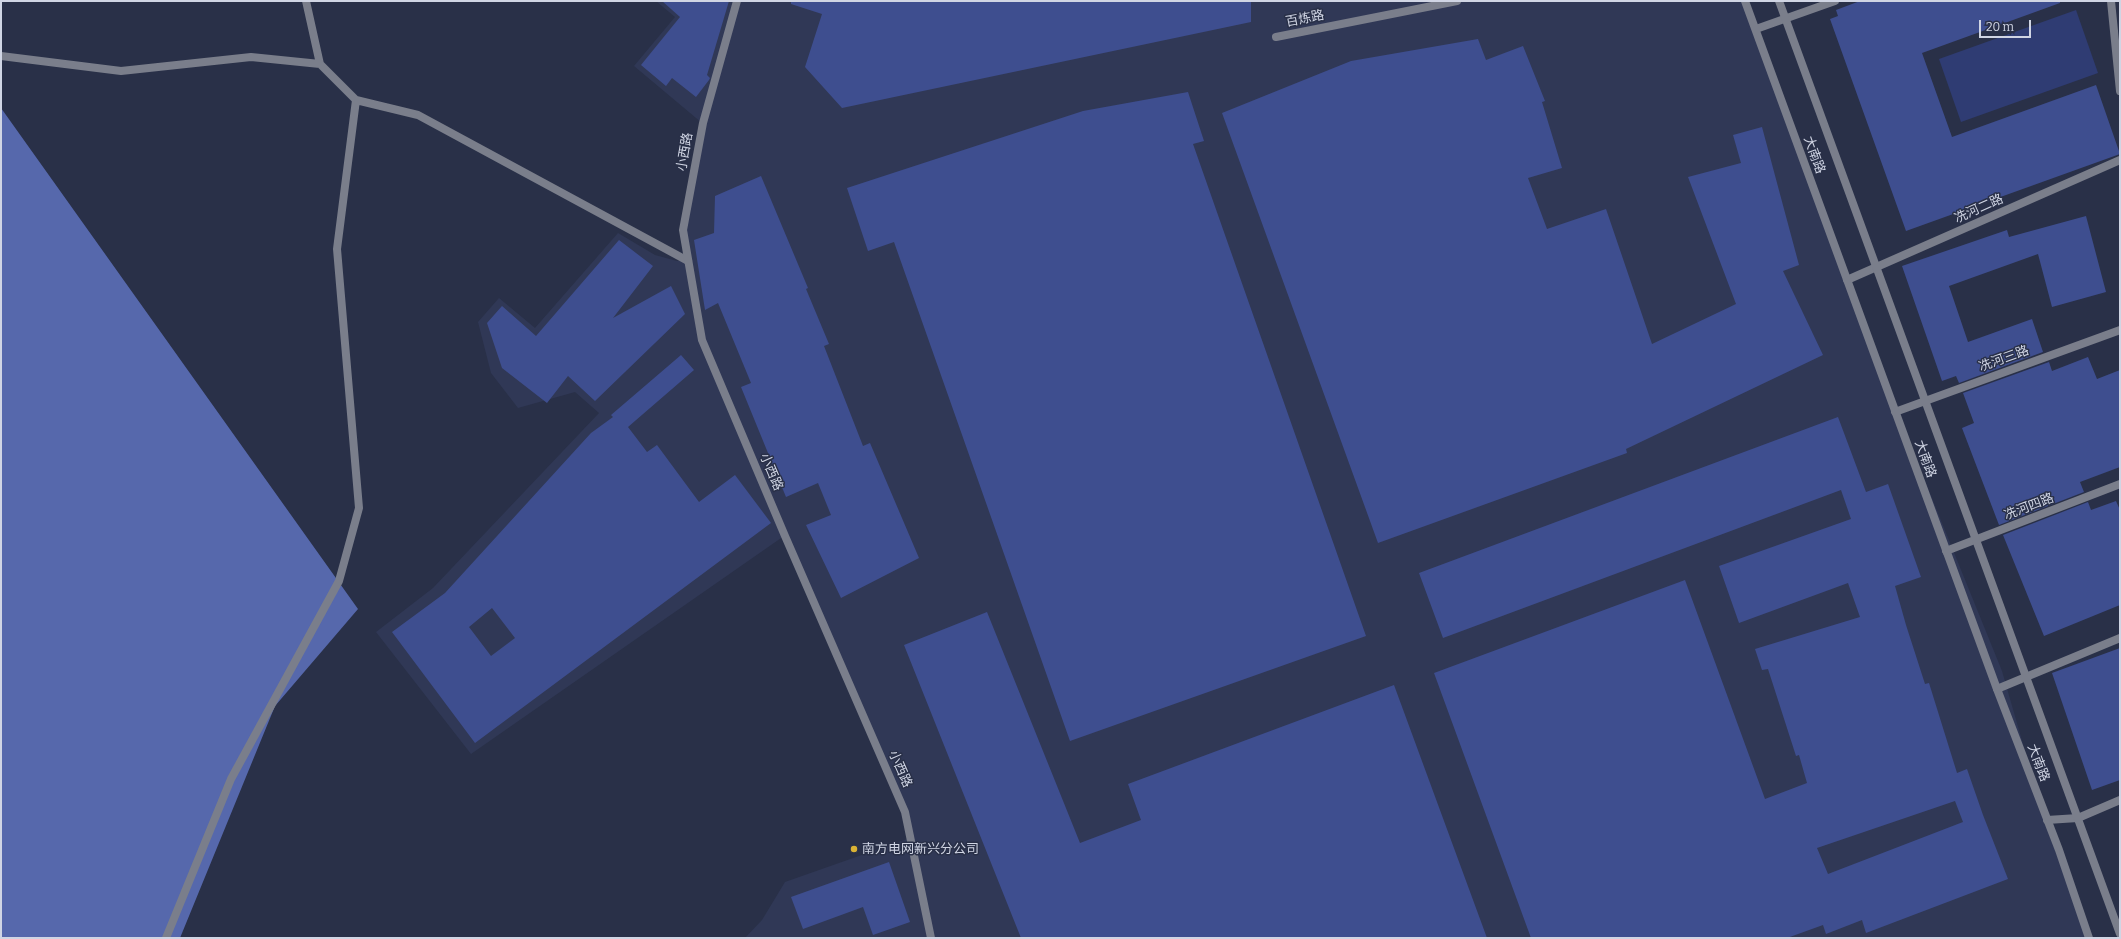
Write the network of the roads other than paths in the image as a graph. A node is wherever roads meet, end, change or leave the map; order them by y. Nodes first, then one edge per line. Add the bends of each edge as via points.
1 (306, 1) edge
2 (737, 1) edge
3 (1456, 1) edge
4 (1745, 1) edge
5 (1779, 1) edge
6 (1835, 1) edge
7 (2111, 1) edge
8 (1785, 19) junction
9 (1756, 29) junction
10 (1276, 37) dead end
11 (1, 56) edge
12 (320, 64) junction
13 (2120, 91) edge
14 (356, 100) junction
15 (2120, 160) edge
16 (688, 261) junction
17 (1876, 268) junction
18 (1847, 280) junction
19 (2120, 330) edge
20 (1925, 401) junction
21 (1895, 412) junction
22 (2120, 484) edge
23 (1976, 540) junction
24 (1946, 551) junction
25 (2120, 638) edge
26 (2026, 677) junction
27 (1996, 689) junction
28 (2120, 800) edge
29 (2078, 818) junction
30 (2047, 820) junction
31 (2120, 934) edge
32 (166, 938) edge
33 (931, 938) edge
34 (2089, 938) edge

1 - 12 street
2 - 16 street, 小西路 via 702,123 683,230
3 - 10 street, 百炼路
4 - 9 street, 大南路
5 - 8 street, 大南路
6 - 8 street
7 - 13 street
8 - 9 street
8 - 17 street, 大南路
9 - 18 street, 大南路 via 1753,22
11 - 12 street via 121,71 252,57
12 - 14 street
14 - 16 street via 418,115
14 - 32 street via 337,249 359,508 339,581 231,780
15 - 17 street, 冼河二路
16 - 33 street, 小西路 via 702,340 905,812
17 - 18 street, 冼河二路
17 - 20 street, 大南路
18 - 21 street, 大南路
19 - 20 street, 冼河三路
20 - 21 street, 冼河三路
20 - 23 street, 大南路
21 - 24 street, 大南路
22 - 23 street, 冼河四路
23 - 24 street, 冼河四路
23 - 26 street, 大南路
24 - 27 street, 大南路
25 - 26 street
26 - 27 street
26 - 29 street, 大南路
27 - 30 street, 大南路
28 - 29 street
29 - 30 street
29 - 31 street, 大南路
30 - 34 street, 大南路

